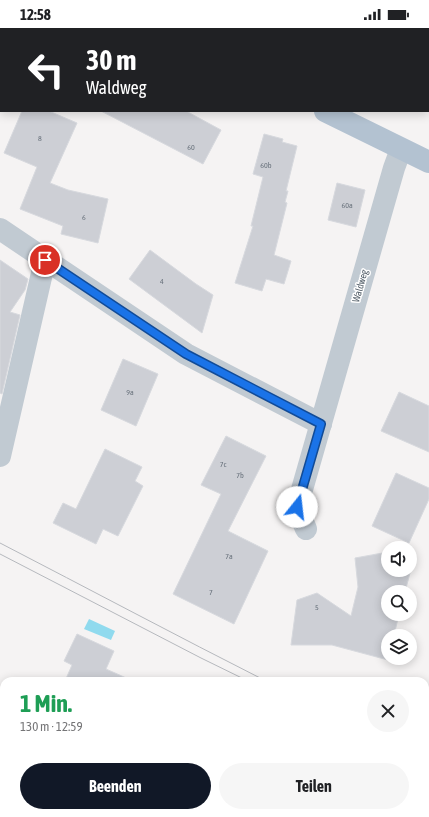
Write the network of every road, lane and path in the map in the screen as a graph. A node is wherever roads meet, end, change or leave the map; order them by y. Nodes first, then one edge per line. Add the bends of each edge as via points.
1 (331, 112) edge
2 (401, 149) junction
3 (429, 162) edge
4 (0, 229) edge
5 (45, 260) junction
6 (321, 424) junction
7 (0, 456) edge
8 (306, 528) dead end

1 - 2 main road
2 - 3 main road
2 - 6 street, Waldweg
4 - 5 street
5 - 6 street via 186,354
5 - 7 street
6 - 8 street, Waldweg via 297,507

